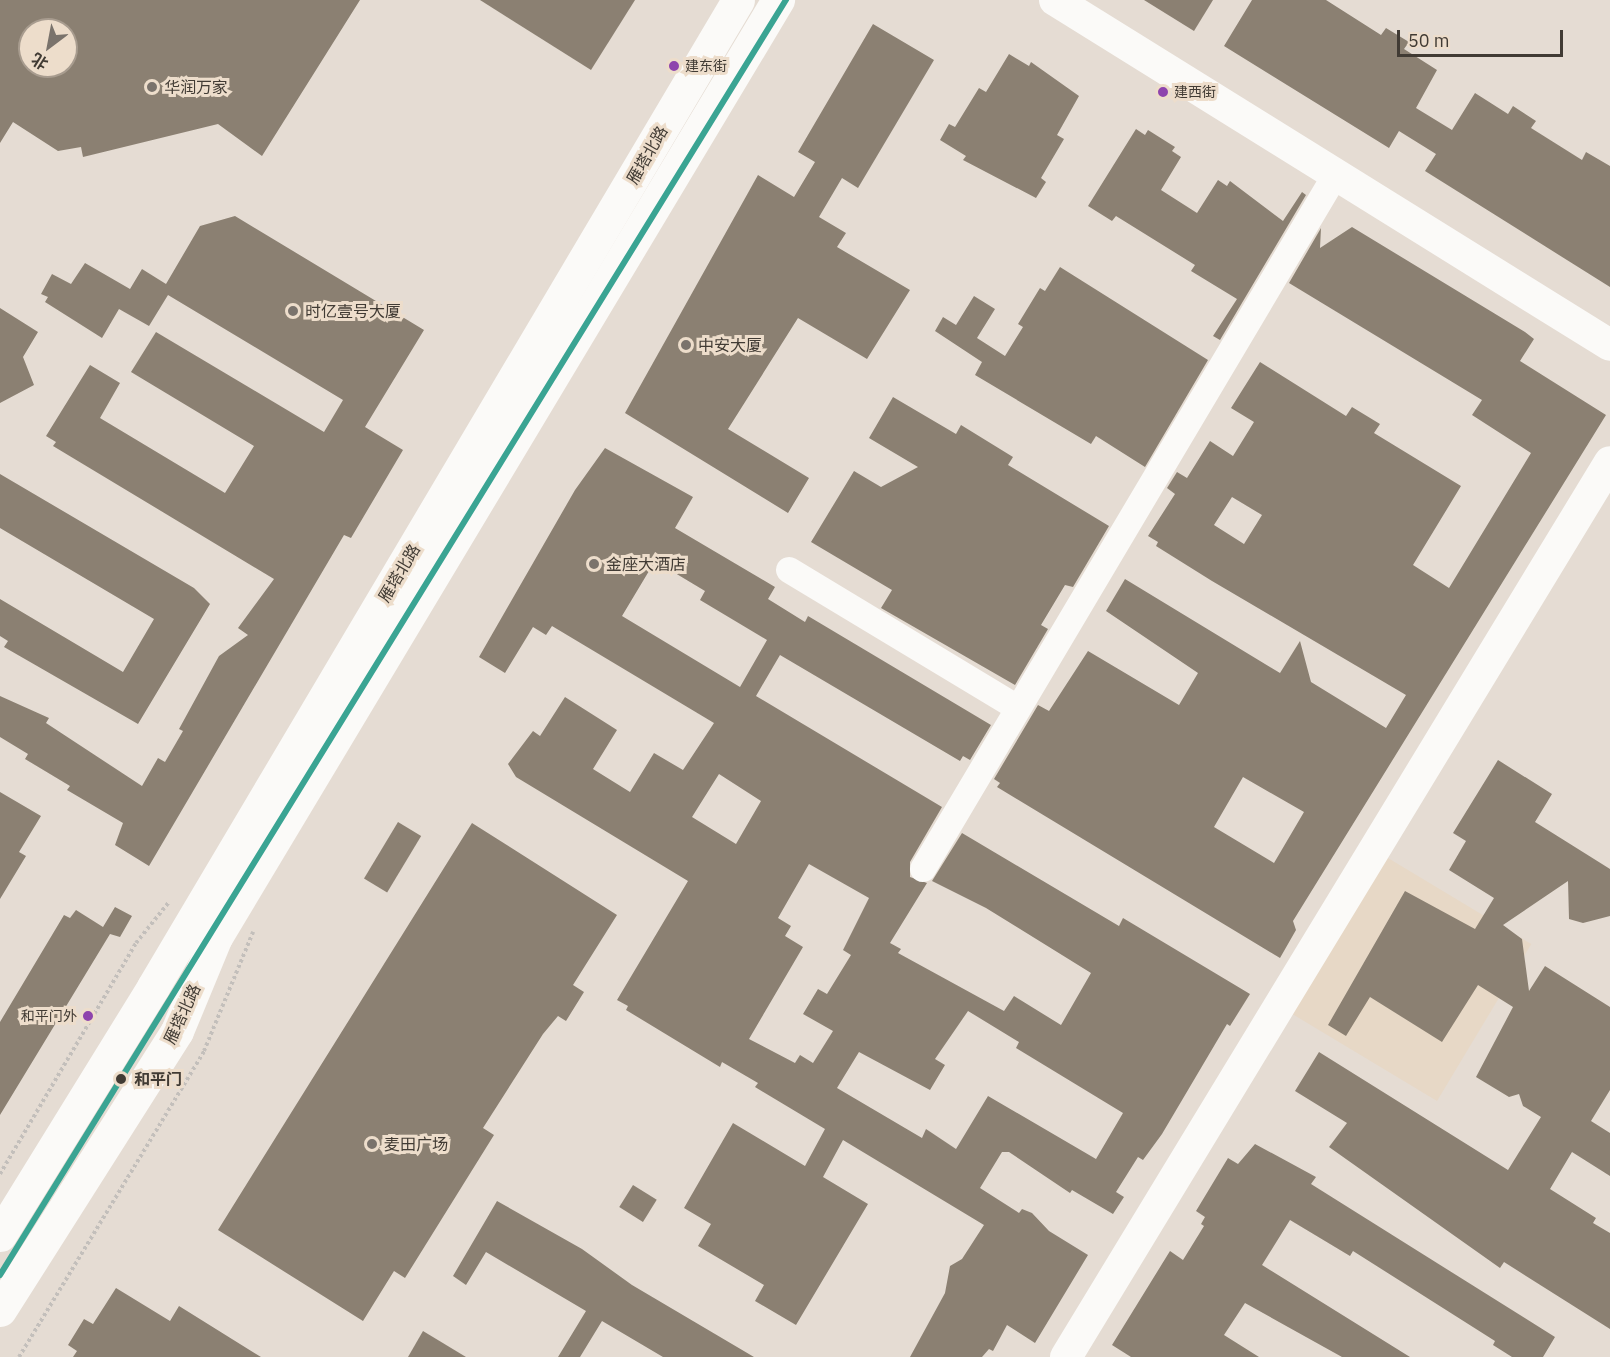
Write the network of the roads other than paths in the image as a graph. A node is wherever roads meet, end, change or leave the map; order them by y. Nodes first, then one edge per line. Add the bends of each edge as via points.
1 (738, 0) edge
2 (778, 0) edge
3 (1055, 0) edge
4 (1336, 174) junction
5 (1610, 345) edge
6 (1610, 462) edge
7 (789, 570) dead end
8 (1016, 707) junction
9 (922, 869) dead end
10 (0, 1235) edge
11 (0, 1310) edge
12 (1066, 1357) edge

1 - 10 main road, 雁塔北路 via 153,987
2 - 11 main road, 雁塔北路 via 216,937 177,1031
3 - 4 street
4 - 5 street
4 - 8 street
6 - 12 street
7 - 8 street
8 - 9 street

